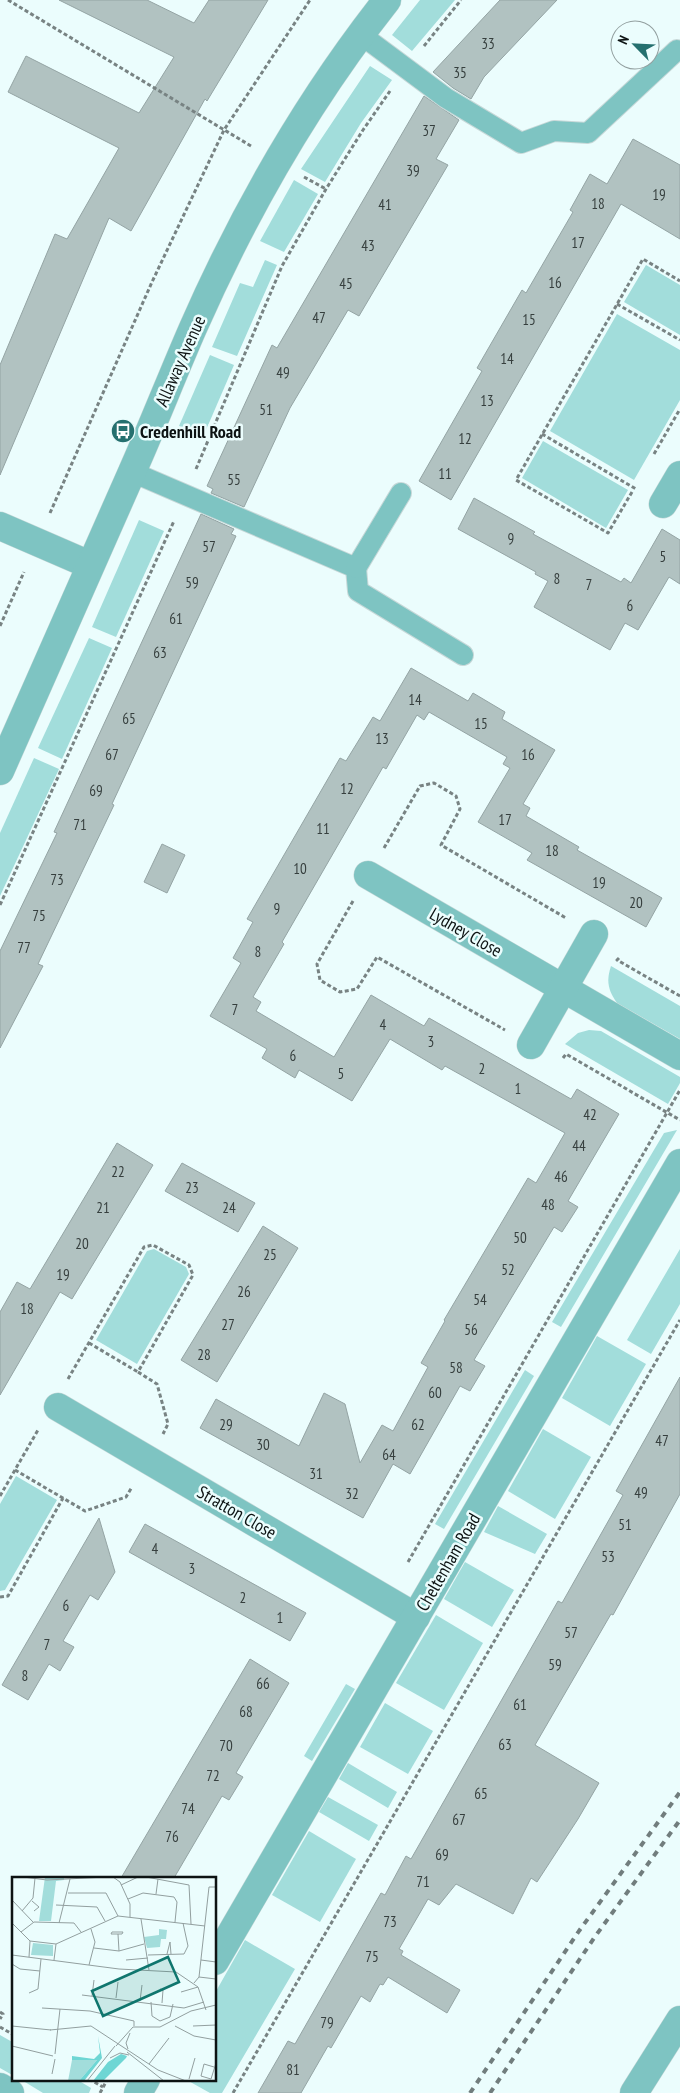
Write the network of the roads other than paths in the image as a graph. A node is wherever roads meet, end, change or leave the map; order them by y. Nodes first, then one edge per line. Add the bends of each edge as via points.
1 (387, 0) edge
2 (360, 34) junction
3 (680, 51) edge
4 (132, 472) junction
5 (680, 475) edge
6 (401, 493) dead end
7 (663, 504) road end
8 (0, 526) edge
9 (90, 566) junction
10 (356, 568) junction
11 (463, 655) dead end
12 (0, 770) edge
13 (368, 875) dead end
14 (594, 934) dead end
15 (563, 988) junction
16 (531, 1045) dead end
17 (680, 1056) edge
18 (680, 1163) edge
19 (58, 1407) dead end
20 (416, 1616) junction
21 (216, 1959) edge
22 (680, 2020) edge
23 (145, 2080) edge
24 (0, 2087) edge
25 (10, 2093) edge
26 (138, 2093) edge
27 (634, 2093) edge

1 - 2 street, Allaway Avenue
2 - 3 lane via 446,98 521,143 554,131 588,134 677,50
2 - 4 street, Allaway Avenue via 277,162 193,327
4 - 9 street, Allaway Avenue
4 - 10 lane
5 - 7 street
6 - 10 lane
8 - 9 street
9 - 12 street, Allaway Avenue
10 - 11 lane via 358,591
13 - 15 street, Lydney Close
14 - 15 street
15 - 16 street
15 - 17 street, Lydney Close
18 - 20 street, Cheltenham Road
19 - 20 street, Stratton Close
20 - 21 street, Cheltenham Road
22 - 27 street
23 - 26 street
24 - 25 street

